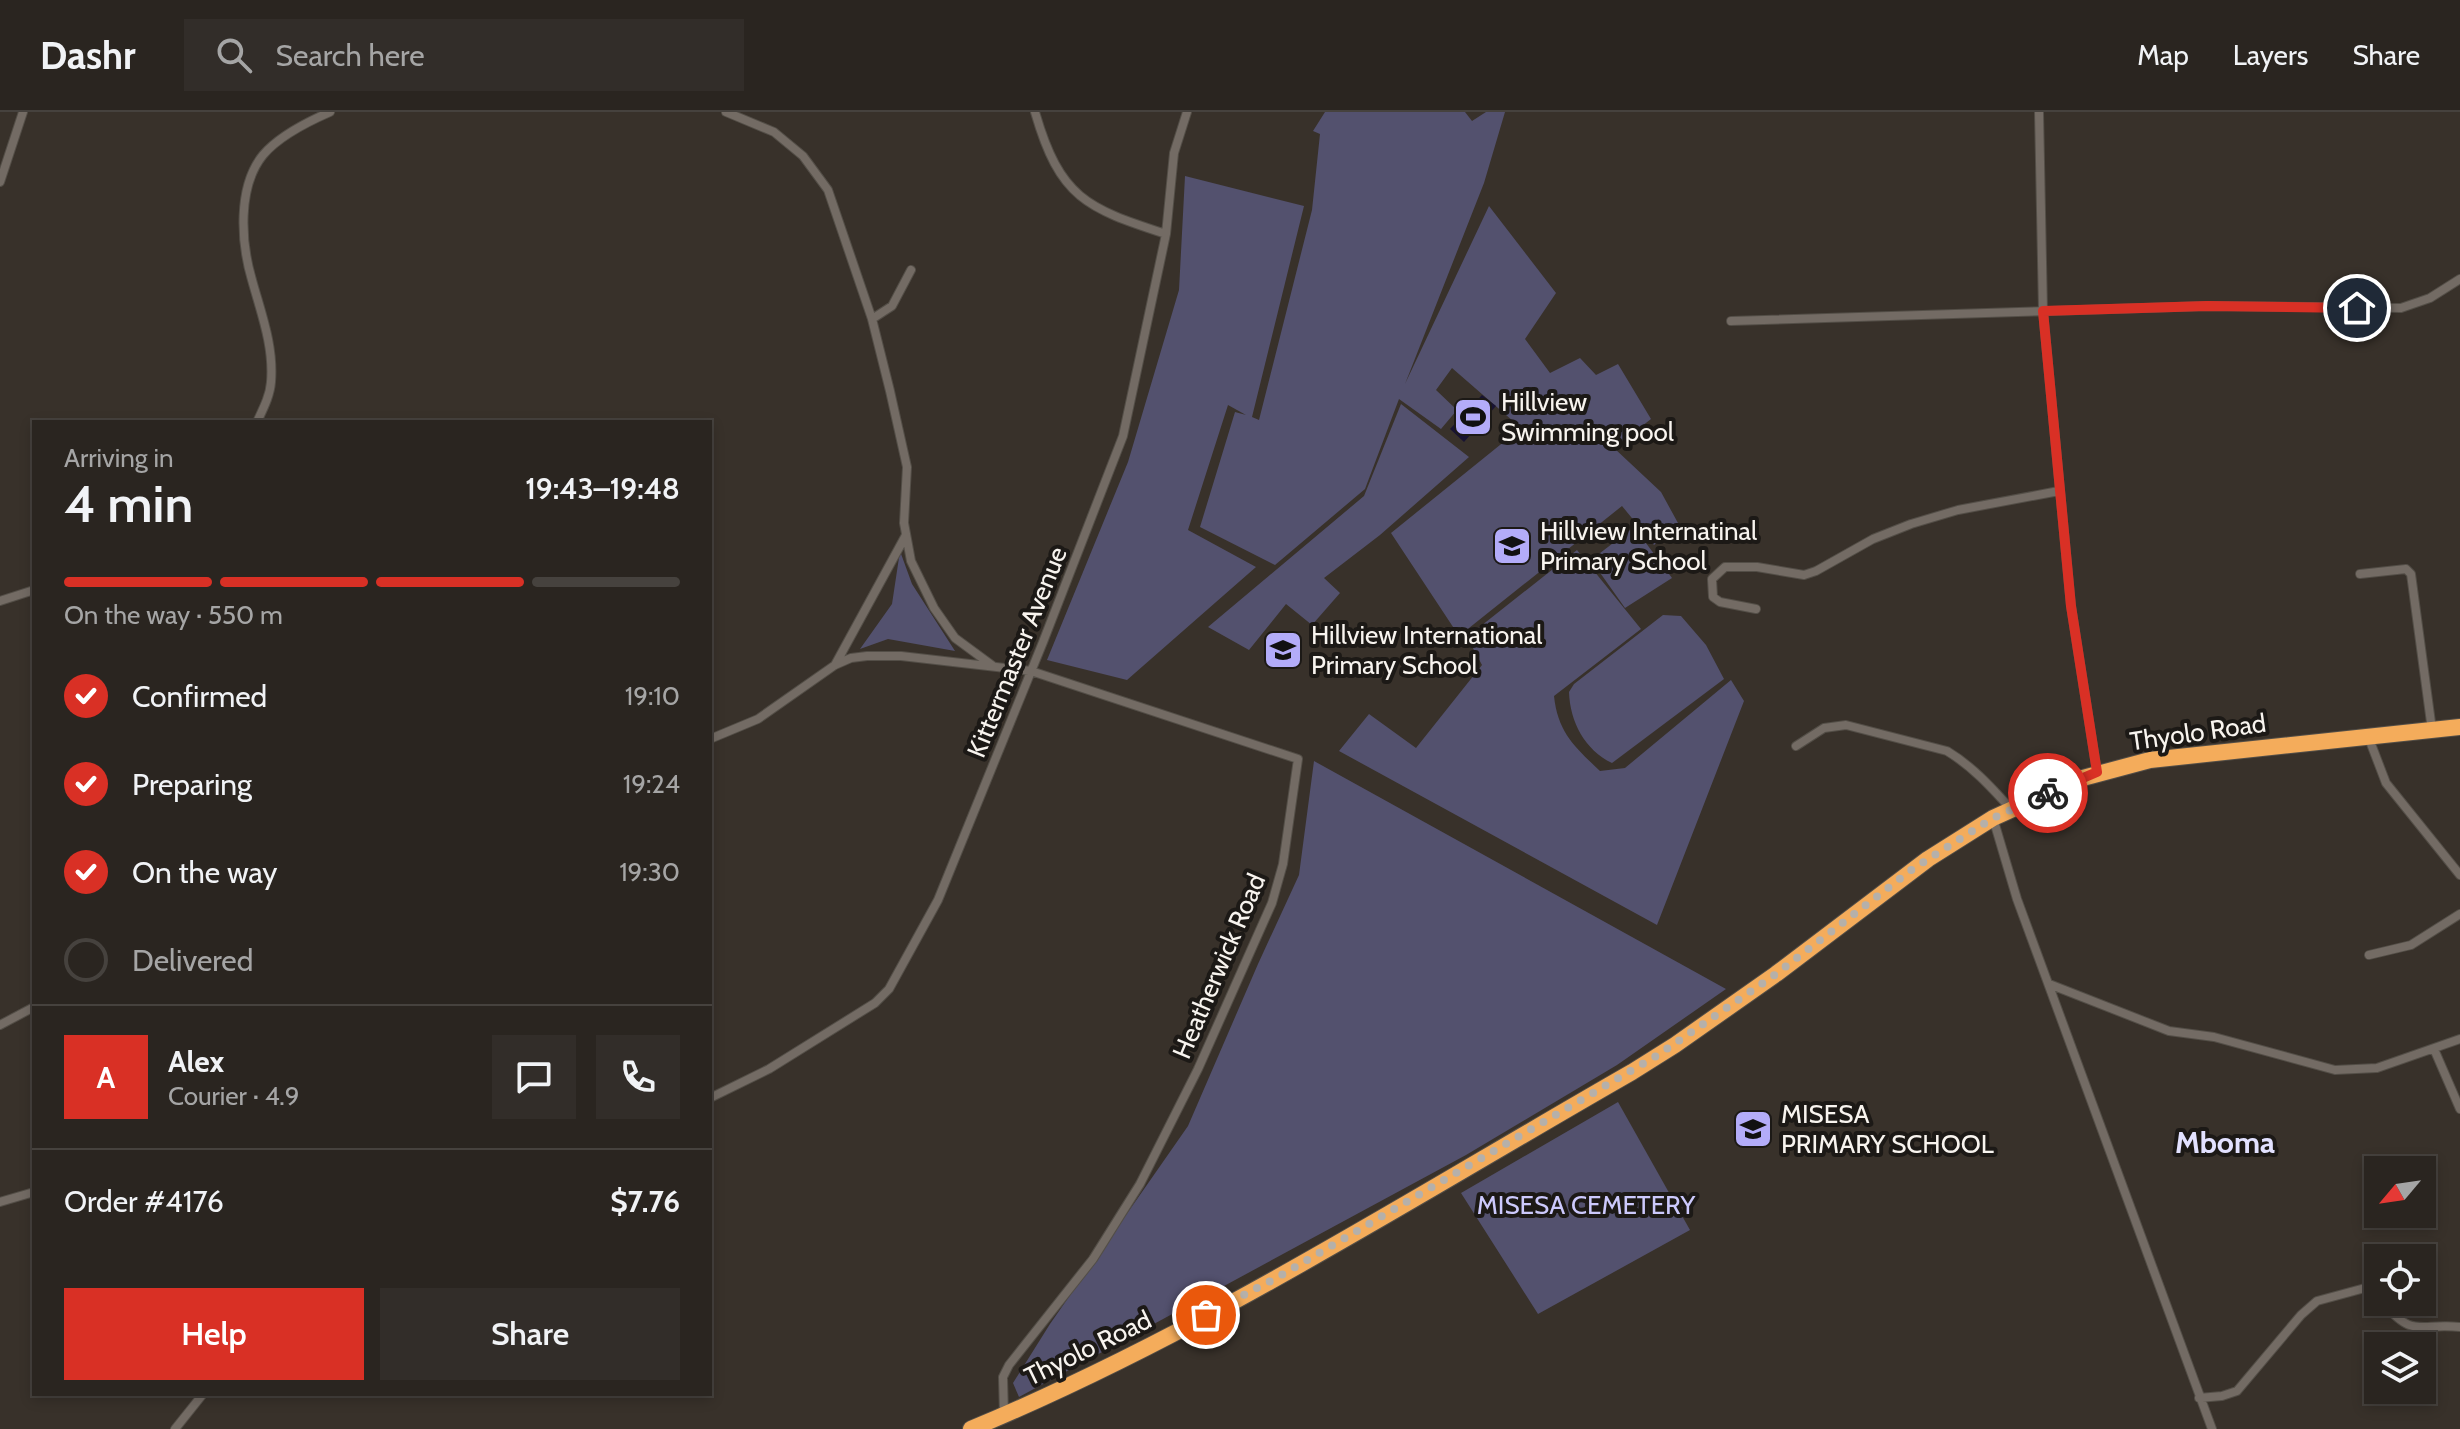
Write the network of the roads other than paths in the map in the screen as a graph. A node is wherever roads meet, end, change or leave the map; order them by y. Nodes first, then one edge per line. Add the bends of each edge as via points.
1 (23, 112) edge
2 (330, 112) edge
3 (726, 112) edge
4 (1035, 112) edge
5 (1187, 112) edge
6 (2039, 112) edge
7 (0, 181) edge
8 (1166, 234) junction
9 (911, 270) dead end
10 (2460, 279) edge
11 (2043, 311) junction
12 (872, 319) junction
13 (1731, 321) dead end
14 (258, 420) edge
15 (2059, 491) junction
16 (906, 534) junction
17 (2360, 574) dead end
18 (32, 591) edge
19 (0, 601) edge
20 (1756, 609) dead end
21 (835, 665) junction
22 (997, 669) junction
23 (1031, 671) junction
24 (2460, 727) edge
25 (2432, 730) junction
26 (2368, 735) junction
27 (712, 738) edge
28 (1796, 746) dead end
29 (2097, 772) junction
30 (2011, 810) junction
31 (1993, 818) junction
32 (2459, 871) edge
33 (2460, 914) edge
34 (2369, 955) dead end
35 (2049, 984) junction
36 (32, 1008) edge
37 (0, 1025) edge
38 (2460, 1039) edge
39 (2434, 1049) junction
40 (712, 1097) edge
41 (2460, 1109) edge
42 (32, 1193) edge
43 (0, 1202) edge
44 (2364, 1288) edge
45 (2395, 1316) edge
46 (2460, 1327) edge
47 (201, 1396) edge
48 (2199, 1398) junction
49 (1004, 1415) junction
50 (175, 1429) edge
51 (971, 1429) edge
52 (2212, 1429) edge

1 - 7 street
2 - 14 street via 282,138 263,155 245,201 244,242 270,358 268,398
3 - 12 street via 774,132 803,156 828,190
4 - 8 street via 1057,170 1070,188 1110,215
5 - 8 street, Kittermaster Avenue via 1174,153
6 - 11 street
8 - 23 street, Kittermaster Avenue via 1123,436
9 - 12 street via 892,306
10 - 11 street via 2401,308
11 - 13 street
11 - 15 street
12 - 16 street via 907,467
15 - 20 street via 1911,524 1804,575 1725,567 1712,579 1713,597 1720,602
15 - 29 street
16 - 21 street
16 - 22 street via 911,561 934,608 955,638
17 - 25 street via 2406,569 2411,574
18 - 19 street
21 - 22 street via 867,656 901,656
21 - 27 street via 758,719
22 - 23 street
23 - 40 street, Kittermaster Avenue via 938,900 889,989 769,1069
23 - 49 street, Heatherwick Road via 1298,759 1272,903 1198,1069 1140,1184 1101,1246 1009,1365 1003,1377
24 - 25 highway, Thyolo Road
25 - 26 highway, Thyolo Road
26 - 29 highway, Thyolo Road via 2150,760
26 - 32 street via 2386,783
28 - 30 street via 1824,728 1846,725 1947,751 1987,782
29 - 30 highway, Thyolo Road
30 - 31 highway, Thyolo Road
31 - 35 street
31 - 49 highway, Thyolo Road via 1914,868 1776,974 1632,1072 1278,1277
33 - 34 street via 2411,945
35 - 39 street via 2169,1031 2214,1037 2335,1070 2377,1068
35 - 48 street
36 - 37 street
38 - 39 street
39 - 41 street
42 - 43 street
44 - 48 street via 2317,1301 2237,1391
45 - 46 street via 2410,1327
47 - 50 street
48 - 52 street
49 - 51 highway, Thyolo Road

